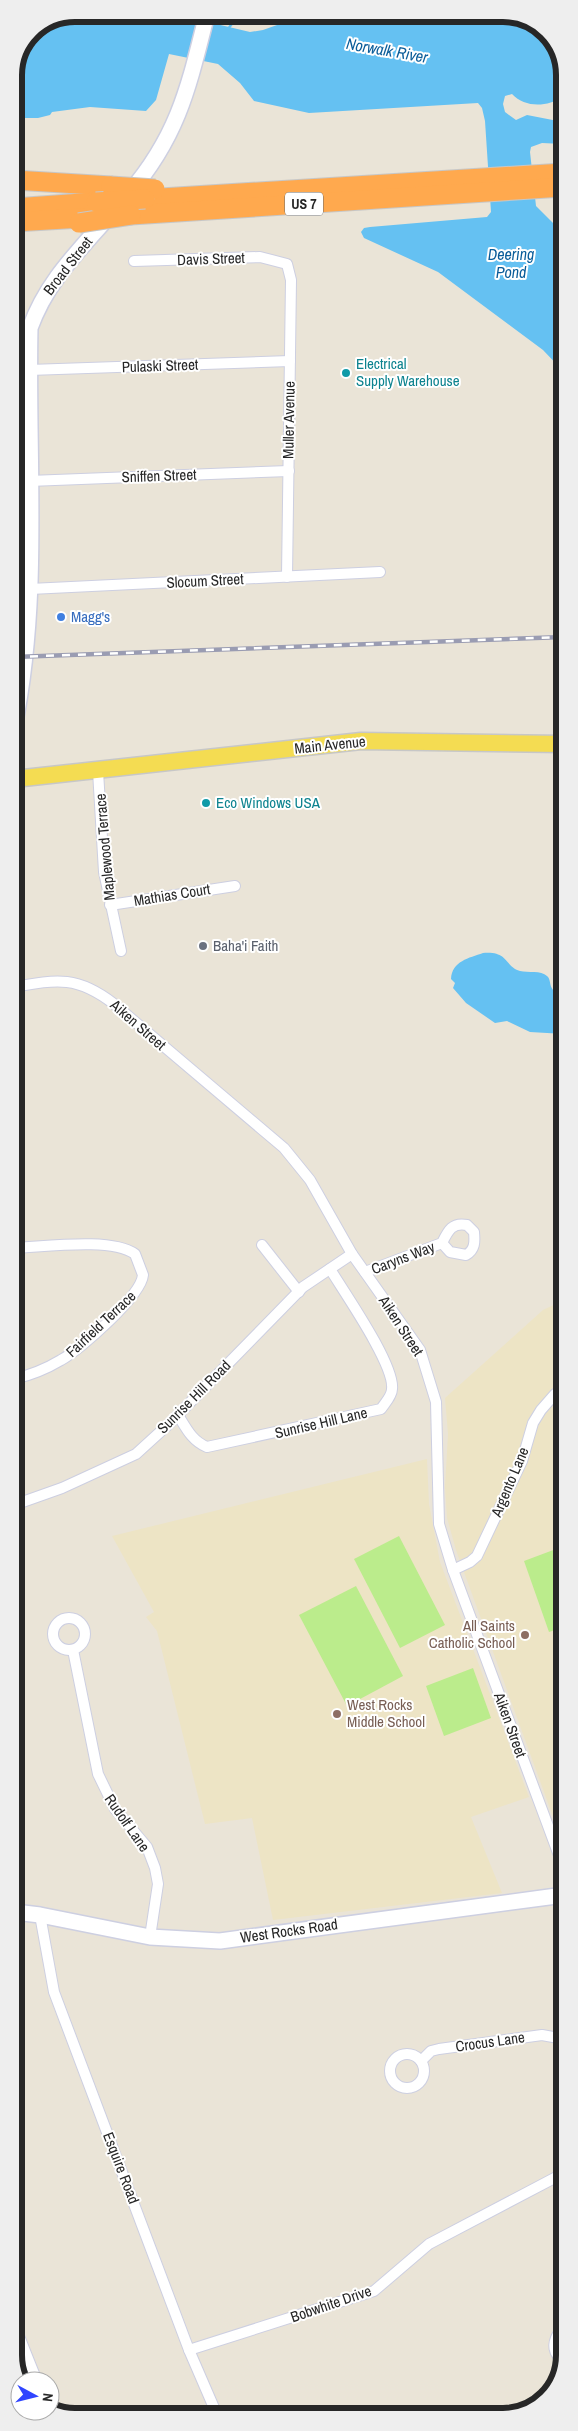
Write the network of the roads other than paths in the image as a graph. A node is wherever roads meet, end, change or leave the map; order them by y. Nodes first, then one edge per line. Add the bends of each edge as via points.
1 (205, 22) edge
2 (22, 180) edge
3 (556, 181) edge
4 (477, 186) junction
5 (150, 194) junction
6 (22, 207) edge
7 (80, 220) junction
8 (22, 222) edge
9 (22, 229) edge
10 (134, 261) dead end
11 (288, 264) joint
12 (290, 361) junction
13 (29, 370) junction
14 (22, 402) edge
15 (22, 415) edge
16 (289, 471) junction
17 (29, 481) junction
18 (380, 572) dead end
19 (287, 577) junction
20 (30, 589) junction
21 (22, 673) edge
22 (556, 744) edge
23 (98, 771) junction
24 (22, 778) edge
25 (235, 886) dead end
26 (110, 905) junction
27 (121, 951) dead end
28 (22, 985) edge
29 (442, 1243) dead end
30 (262, 1245) dead end
31 (22, 1248) edge
32 (352, 1254) junction
33 (330, 1269) junction
34 (365, 1272) junction
35 (299, 1292) junction
36 (22, 1376) edge
37 (556, 1395) edge
38 (178, 1415) junction
39 (22, 1502) edge
40 (453, 1570) junction
41 (73, 1650) dead end
42 (556, 1847) edge
43 (556, 1895) edge
44 (22, 1913) edge
45 (40, 1915) junction
46 (150, 1937) junction
47 (556, 2038) edge
48 (421, 2061) dead end
49 (556, 2177) edge
50 (556, 2340) edge
51 (22, 2344) edge
52 (189, 2350) junction
53 (556, 2354) edge
54 (33, 2371) edge
55 (214, 2408) edge

1 - 13 street, Broad Street via 189,87 163,148 143,177 54,279 39,304 30,328
2 - 5 highway, bridge via 111,186
3 - 4 highway, US 7
4 - 5 highway, US 7 via 278,184
4 - 7 highway, US 7, bridge
5 - 6 highway, bridge
7 - 8 highway, US 7
7 - 9 highway
10 - 11 street, Davis Street via 260,257
11 - 12 street, Muller Avenue via 291,280
12 - 13 street, Pulaski Street
12 - 16 street, Muller Avenue
13 - 14 street, Broad Street
15 - 17 street, Broad Street
16 - 17 street, Sniffen Street
16 - 19 street, Muller Avenue
17 - 20 street, Broad Street
18 - 19 street, Slocum Street
19 - 20 street, Slocum Street
20 - 21 street, Broad Street
22 - 23 main road, Main Avenue via 361,741
23 - 24 main road, Main Avenue
23 - 26 street, Maplewood Terrace via 104,872
25 - 26 street, Mathias Court
26 - 27 street, Maplewood Terrace
28 - 32 street, Aiken Street via 69,981 94,989 114,1004 284,1148 310,1180
29 - 34 street, Caryns Way
30 - 35 street
31 - 36 street, Fairfield Terrace via 113,1245 135,1254 143,1275 139,1289 87,1340 52,1366
32 - 33 street, Sunrise Hill Road
32 - 34 street, Aiken Street
33 - 35 street, Sunrise Hill Road
33 - 38 street, Sunrise Hill Lane via 387,1367 392,1389 381,1408 207,1447 191,1437
34 - 40 street, Aiken Street via 420,1350 436,1402 439,1524
35 - 38 street, Sunrise Hill Road
37 - 40 street, Argento Lane via 533,1423 522,1461 477,1556
38 - 39 street, Sunrise Hill Road via 136,1454 62,1488
40 - 42 street, Aiken Street
41 - 46 street, Rudolf Lane via 98,1774 115,1809 147,1847 155,1868 158,1884
43 - 46 street, West Rocks Road via 220,1940
44 - 45 street, West Rocks Road
45 - 46 street, West Rocks Road
45 - 52 street, Esquire Road via 54,1992
47 - 48 street, Crocus Lane via 542,2035 439,2049
49 - 52 street, Bobwhite Drive via 429,2244 374,2291
50 - 53 street
51 - 54 street
52 - 55 street, Esquire Road

